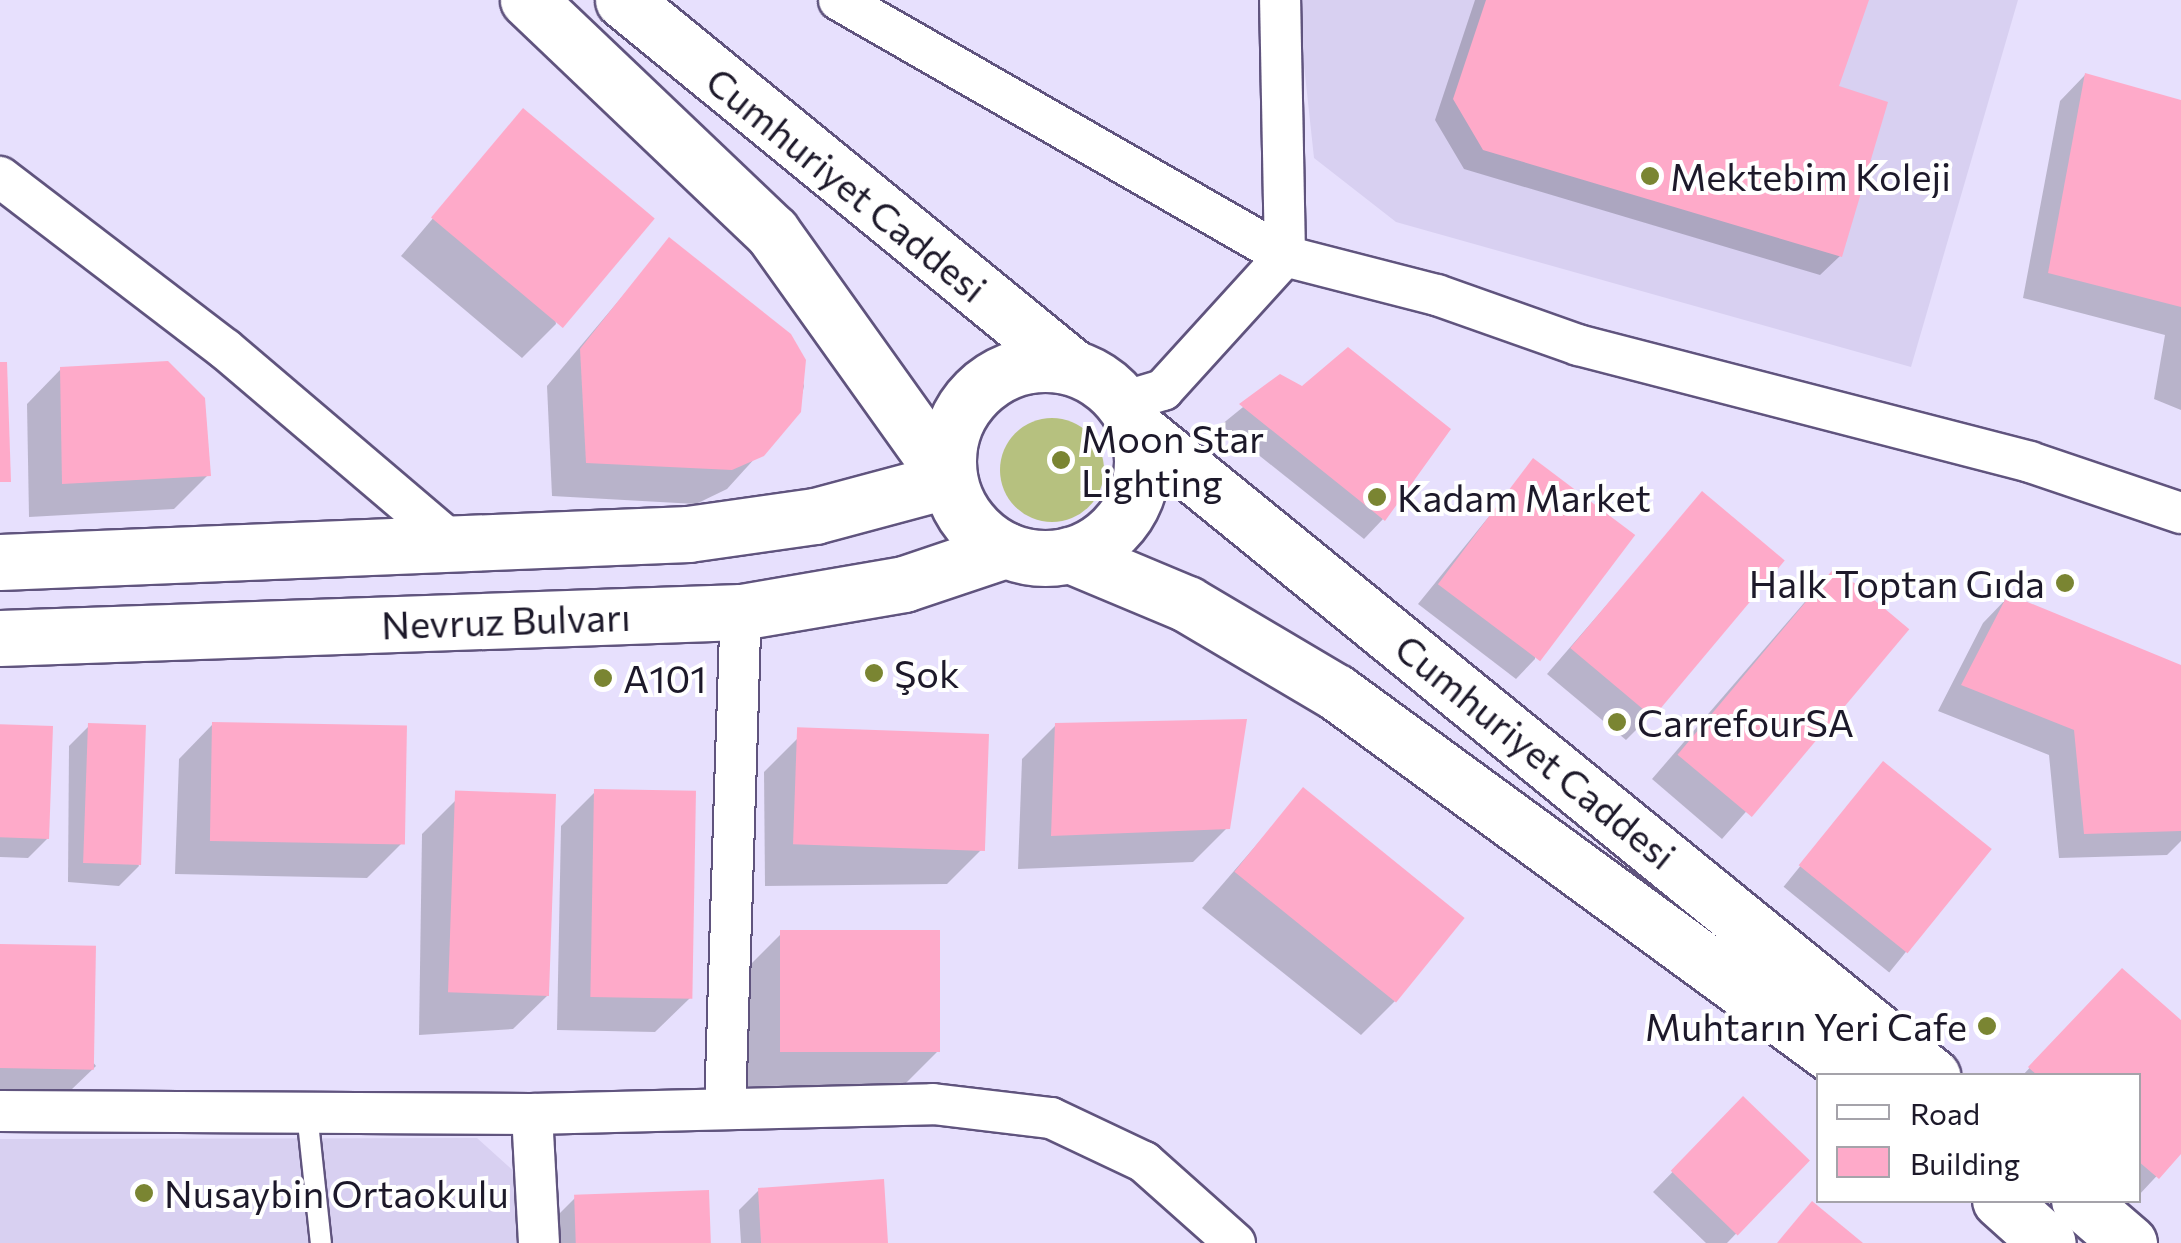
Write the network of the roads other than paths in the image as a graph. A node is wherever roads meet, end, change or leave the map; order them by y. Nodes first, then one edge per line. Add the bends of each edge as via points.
1 (528, 0) edge
2 (622, 0) edge
3 (840, 0) edge
4 (1280, 0) edge
5 (0, 177) edge
6 (1285, 256) junction
7 (1072, 367) junction
8 (1131, 416) junction
9 (949, 480) junction
10 (2181, 513) edge
11 (460, 548) junction
12 (1005, 550) junction
13 (1070, 555) junction
14 (0, 562) edge
15 (741, 612) junction
16 (0, 638) edge
17 (1857, 1073) edge
18 (1928, 1073) edge
19 (724, 1109) junction
20 (0, 1111) edge
21 (307, 1113) junction
22 (532, 1114) junction
23 (2003, 1203) edge
24 (2083, 1203) edge
25 (321, 1243) edge
26 (538, 1243) edge
27 (1236, 1243) edge
28 (2048, 1243) edge
29 (2130, 1243) edge

1 - 9 main road via 772,232
2 - 7 main road, Cumhuriyet Caddesi
3 - 6 street
4 - 6 street
5 - 11 street via 225,349
6 - 8 street via 1163,390
6 - 10 street via 1437,294 1578,345 2030,462
7 - 8 main road
7 - 9 main road via 1038,363 979,390 958,415
8 - 13 main road via 1143,460 1130,506 1099,542
8 - 18 main road, Cumhuriyet Caddesi
9 - 11 main road, Nevruz Bulvarı via 815,516 688,534
9 - 12 main road via 960,509
11 - 14 main road, Nevruz Bulvarı
12 - 13 main road
12 - 15 main road, Nevruz Bulvarı via 904,584
13 - 17 main road via 1187,604 1336,692
15 - 16 main road, Nevruz Bulvarı
15 - 19 street
19 - 22 street
19 - 27 street via 933,1104 1051,1118 1144,1162
20 - 21 street
21 - 22 street
21 - 25 lane
22 - 26 street
23 - 28 main road
24 - 29 main road

